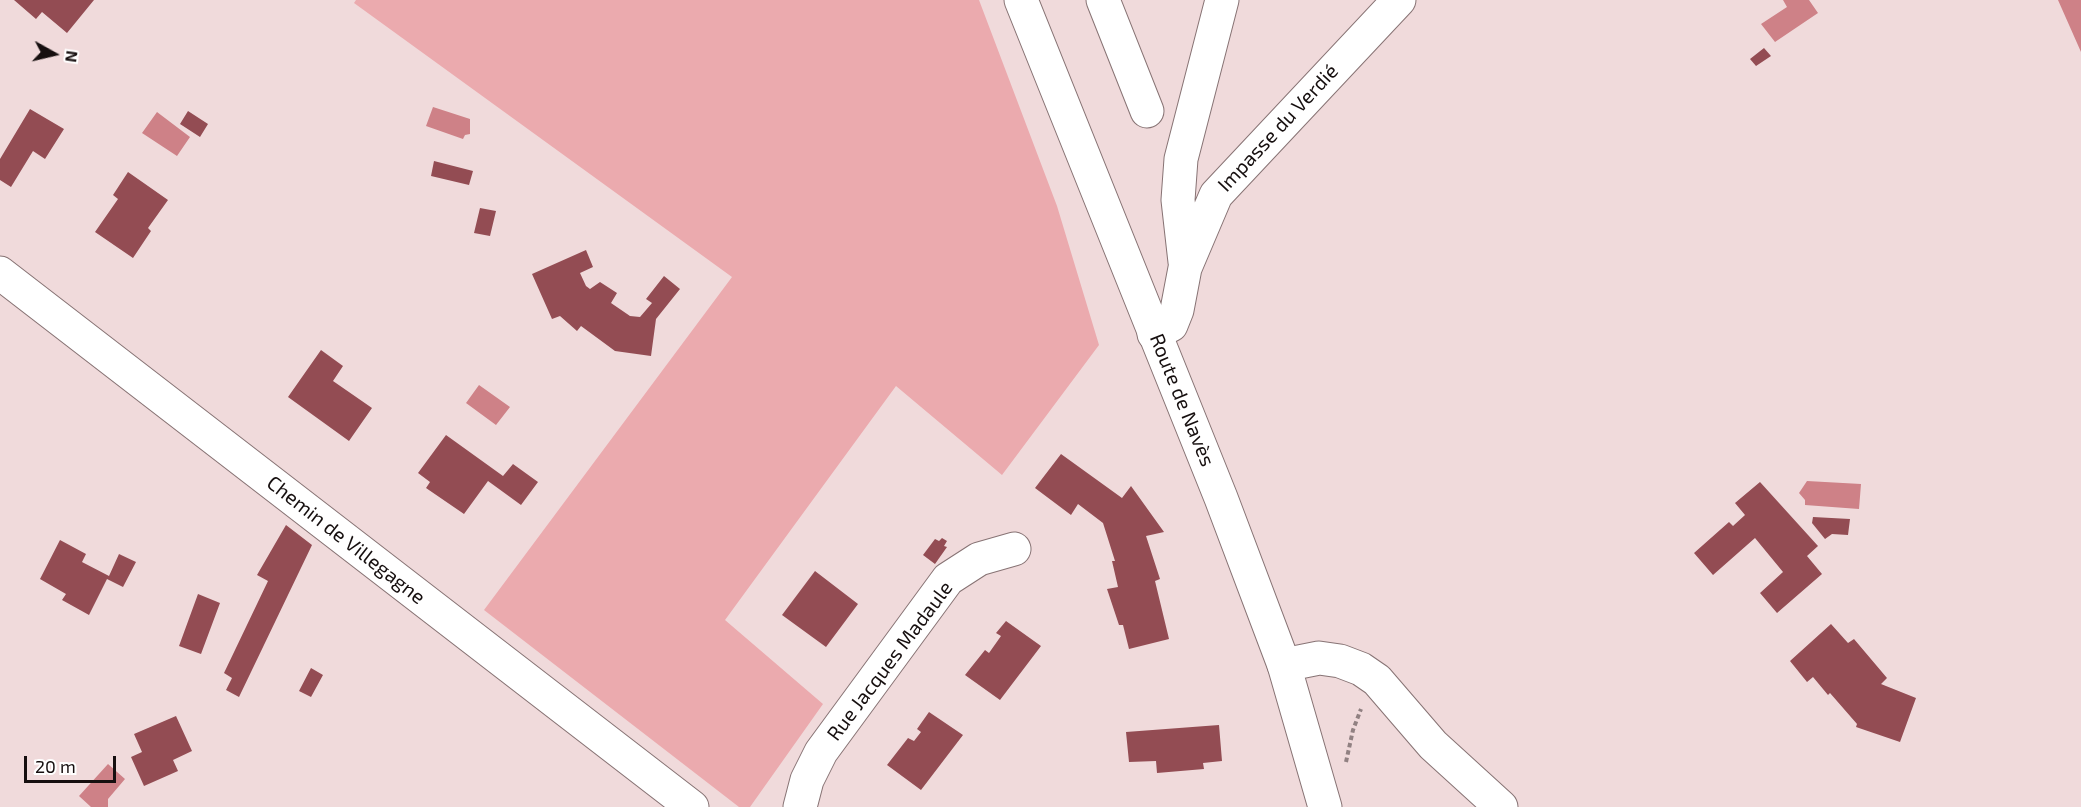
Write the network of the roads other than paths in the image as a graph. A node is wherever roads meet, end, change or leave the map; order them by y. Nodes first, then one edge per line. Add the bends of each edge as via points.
1 (1021, 0) edge
2 (1103, 0) edge
3 (1222, 0) edge
4 (1399, 0) edge
5 (1147, 111) dead end
6 (1185, 268) junction
7 (0, 273) edge
8 (1155, 334) junction
9 (1014, 549) dead end
10 (1284, 664) junction
11 (692, 807) edge
12 (800, 807) edge
13 (1325, 807) edge
14 (1501, 807) edge

1 - 8 street, Route de Navès
2 - 5 street
3 - 6 street via 1181,159 1178,200
4 - 6 street, Impasse du Verdié via 1215,195
6 - 8 street, Impasse du Verdié via 1171,325
7 - 11 street, Chemin de Villegagne
8 - 10 street, Route de Navès
9 - 12 street, Rue Jacques Madaule via 979,559 948,579 821,752 807,780
10 - 13 street, Route de Navès
10 - 14 street via 1319,658 1361,669 1377,680 1432,745

